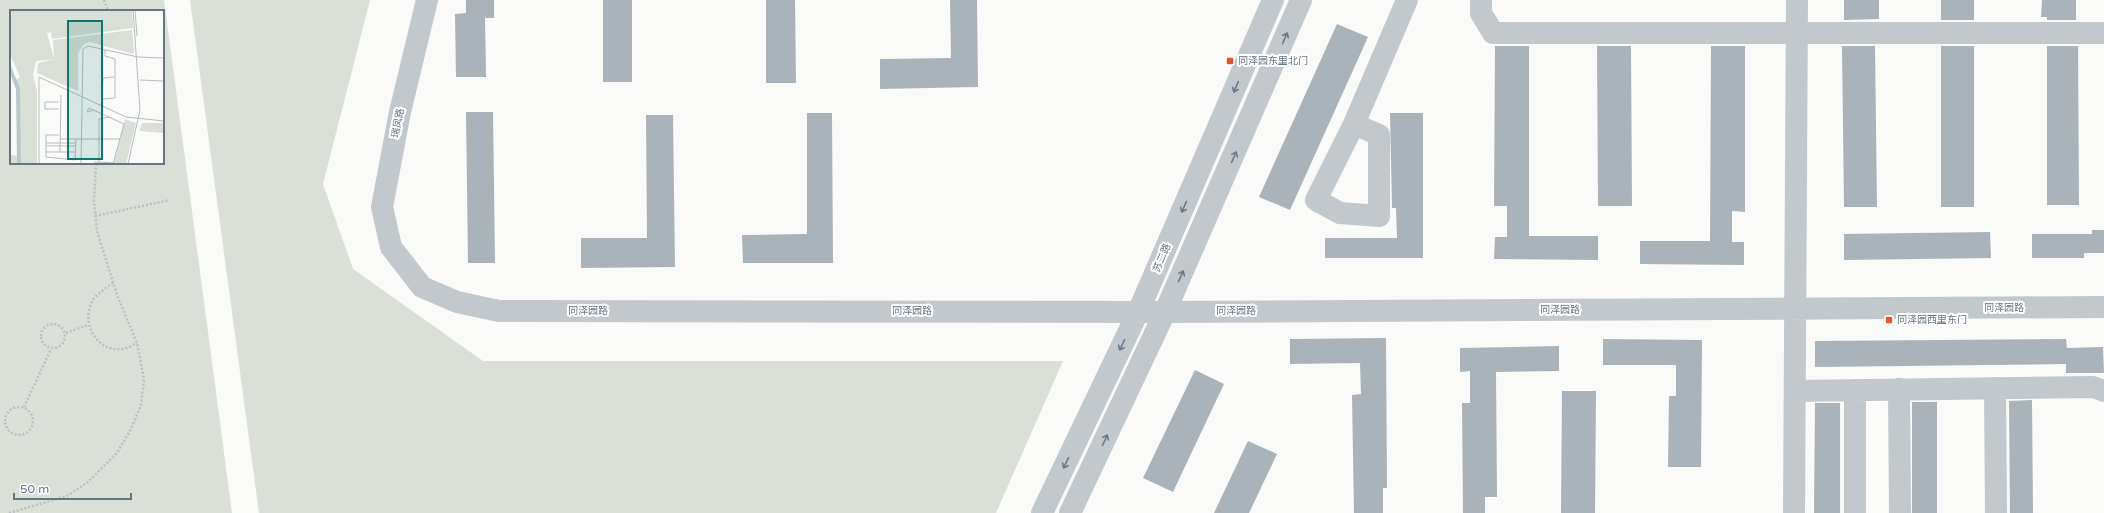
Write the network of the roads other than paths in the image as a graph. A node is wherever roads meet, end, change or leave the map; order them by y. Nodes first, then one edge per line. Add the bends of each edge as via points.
1 (427, 0) edge
2 (1274, 0) edge
3 (1301, 0) edge
4 (1407, 0) edge
5 (1481, 0) edge
6 (1797, 0) edge
7 (1797, 32) junction
8 (2104, 33) edge
9 (1354, 124) dead end
10 (392, 247) joint
11 (2104, 308) edge
12 (1795, 309) junction
13 (1139, 310) junction
14 (1165, 312) junction
15 (1995, 388) junction
16 (1899, 389) junction
17 (1855, 390) junction
18 (1795, 391) junction
19 (2104, 391) edge
20 (1042, 513) edge
21 (1070, 513) edge
22 (1794, 513) edge
23 (1856, 513) edge
24 (1900, 513) edge
25 (1996, 513) edge

1 - 10 street, 瑞凤路 via 400,112 382,207
2 -> 13 street, 苏二路
14 -> 3 street
4 - 9 street
5 - 7 street via 1481,13 1493,33
6 - 7 street
7 - 8 street
7 - 12 street
10 - 13 street, 同泽园路 via 422,287 457,302 499,311
11 - 12 street, 同泽园路
12 - 14 street, 同泽园路
12 - 18 street
13 - 14 street, 同泽园路
13 -> 20 street, 苏二路
21 -> 14 street
15 - 16 street
15 - 19 street via 2093,387
15 - 25 street
16 - 17 street
16 - 24 street
17 - 18 street
17 - 23 street
18 - 22 street

